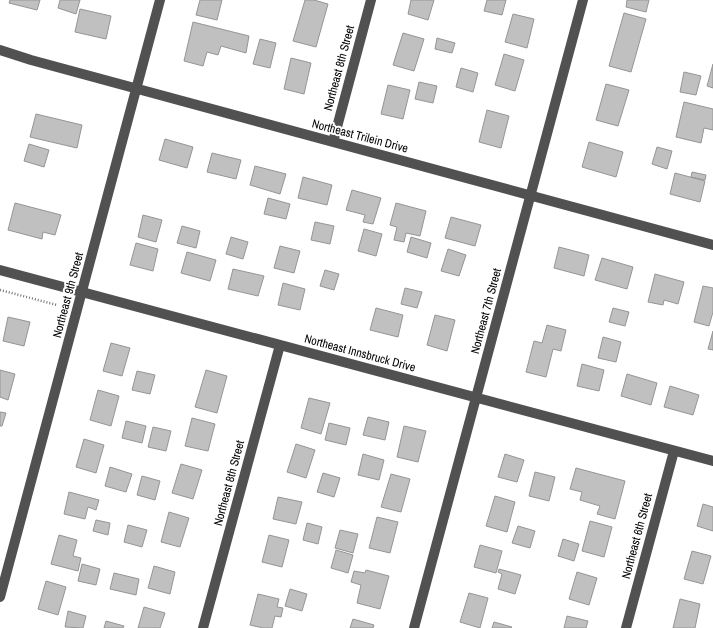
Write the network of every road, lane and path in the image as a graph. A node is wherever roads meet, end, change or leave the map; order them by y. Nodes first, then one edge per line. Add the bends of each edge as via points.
1 (160, 0) edge
2 (371, 0) edge
3 (583, 0) edge
4 (0, 50) edge
5 (137, 89) junction
6 (333, 142) junction
7 (530, 196) junction
8 (713, 245) edge
9 (0, 270) edge
10 (0, 290) edge
11 (82, 292) junction
12 (57, 305) dead end
13 (280, 346) junction
14 (476, 398) junction
15 (674, 451) junction
16 (713, 461) edge
17 (0, 597) edge
18 (203, 628) edge
19 (414, 628) edge
20 (626, 628) edge

1 - 5 street, Northeast 9th Street
2 - 6 street, Northeast 8th Street
3 - 7 street, Northeast 7th Street
4 - 5 street, Northeast Trilein Drive
5 - 6 street, Northeast Trilein Drive
5 - 11 street, Northeast 9th Street
6 - 7 street, Northeast Trilein Drive
7 - 8 street, Northeast Trilein Drive
7 - 14 street, Northeast 7th Street
9 - 11 street, Northeast Innsbruck Drive
10 - 12 path
11 - 13 street, Northeast Innsbruck Drive
11 - 17 street, Northeast 9th Street
13 - 14 street, Northeast Innsbruck Drive
13 - 18 street, Northeast 8th Street
14 - 15 street, Northeast Innsbruck Drive
14 - 19 street, Northeast 7th Street
15 - 16 street, Northeast Innsbruck Drive
15 - 20 street, Northeast 6th Street

